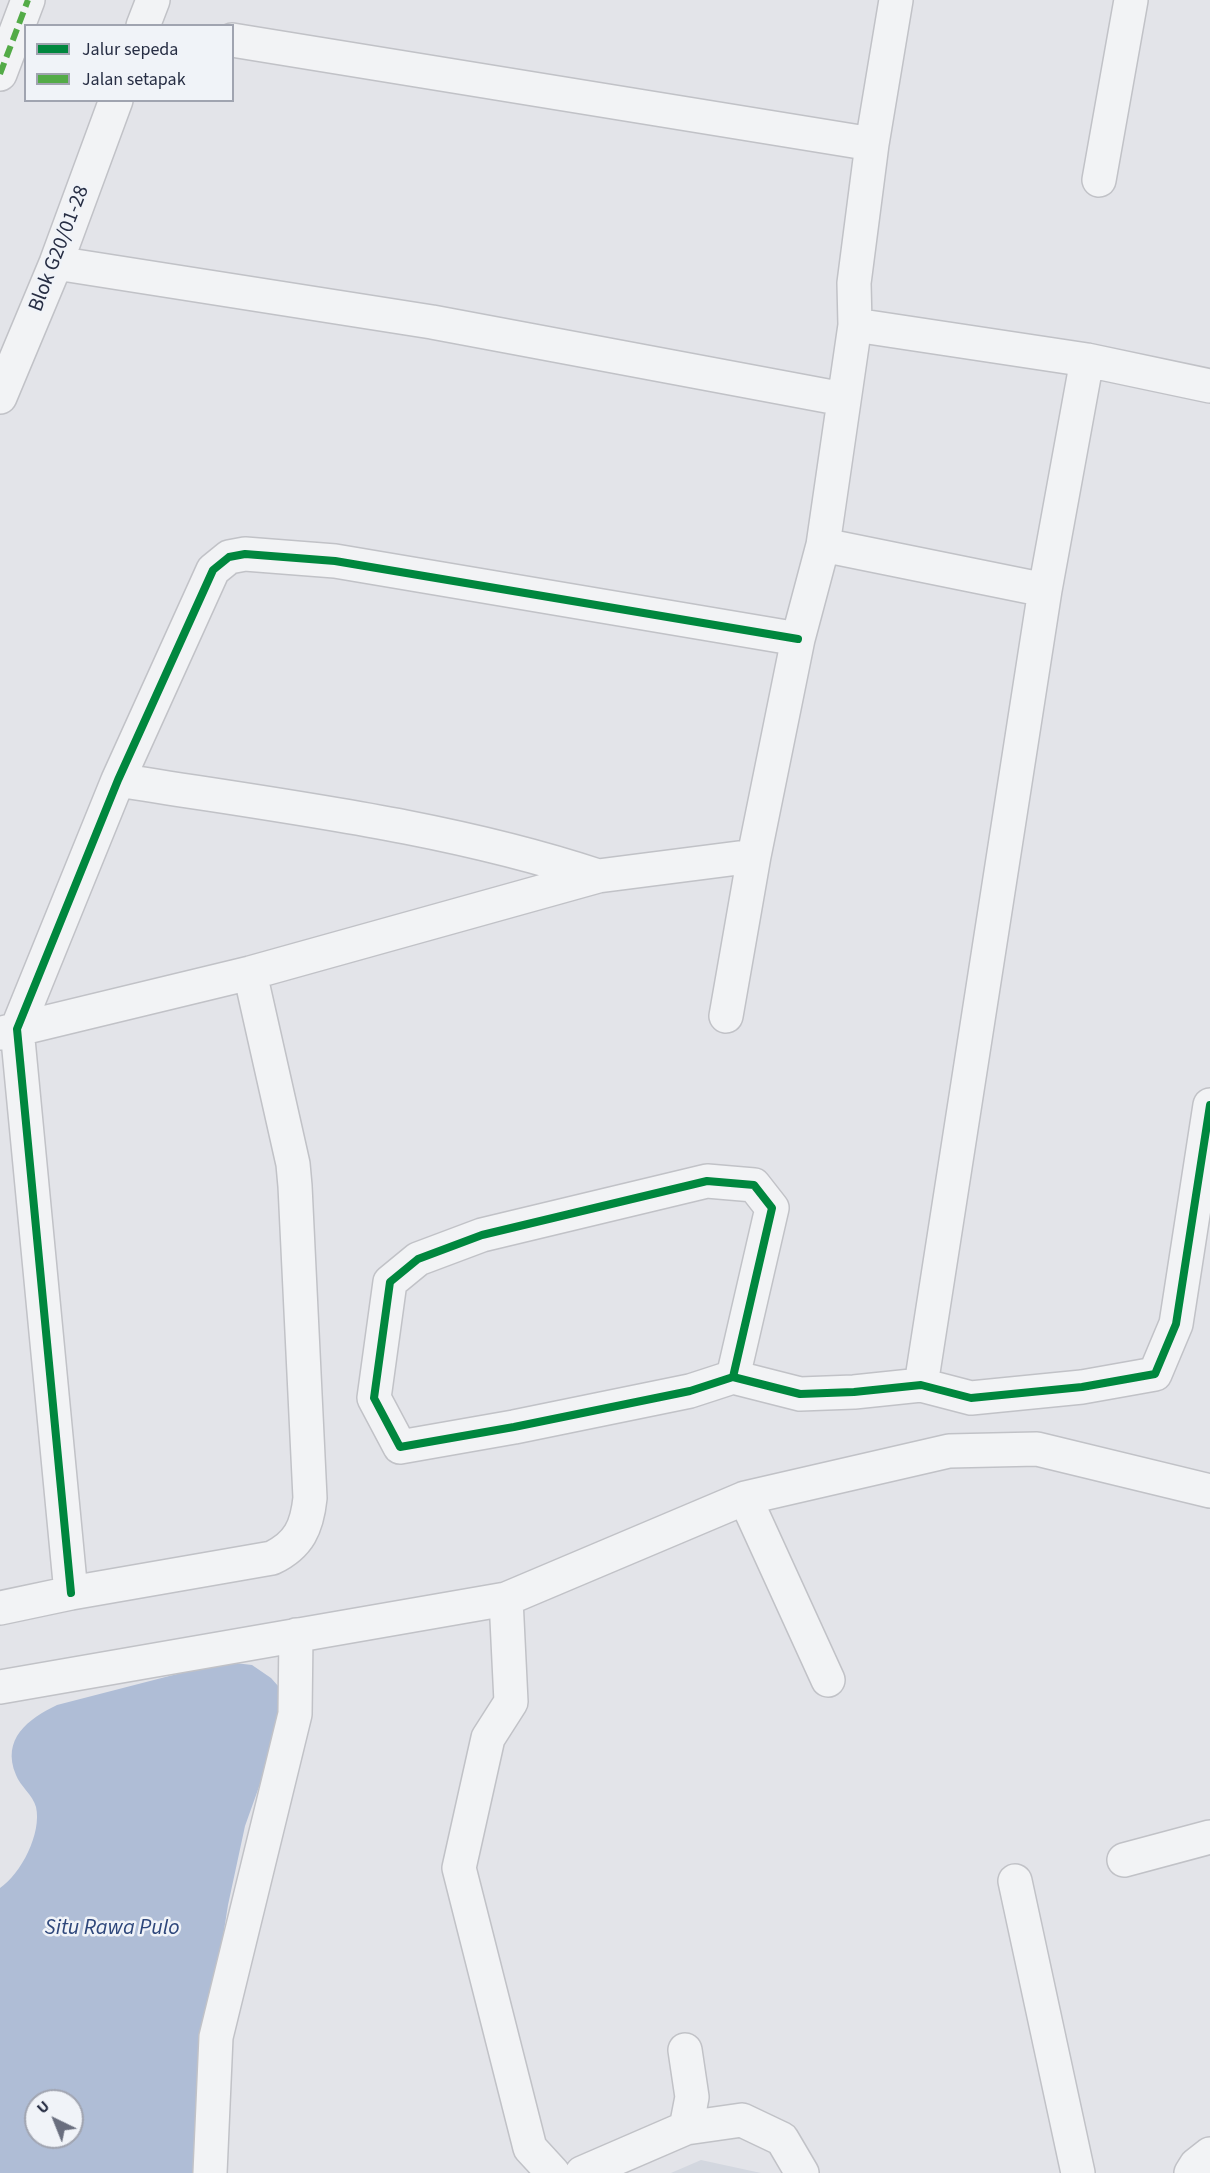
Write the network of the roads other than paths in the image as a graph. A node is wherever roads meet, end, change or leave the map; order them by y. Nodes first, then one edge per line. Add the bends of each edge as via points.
1 (28, 0) edge
2 (153, 0) edge
3 (896, 0) edge
4 (1131, 0) edge
5 (144, 24) edge
6 (234, 40) edge
7 (0, 74) edge
8 (115, 102) edge
9 (872, 144) junction
10 (1100, 180) dead end
11 (56, 263) junction
12 (855, 325) junction
13 (1087, 360) junction
14 (1210, 386) edge
15 (0, 397) edge
16 (843, 399) junction
17 (823, 545) junction
18 (1045, 590) junction
19 (798, 639) junction
20 (118, 780) junction
21 (754, 856) junction
22 (597, 876) junction
23 (250, 973) junction
24 (726, 1016) dead end
25 (8, 1031) edge
26 (1210, 1105) edge
27 (733, 1377) junction
28 (921, 1385) junction
29 (1210, 1491) edge
30 (745, 1497) junction
31 (71, 1593) junction
32 (506, 1599) junction
33 (0, 1608) edge
34 (296, 1635) junction
35 (828, 1680) dead end
36 (0, 1687) edge
37 (1210, 1837) edge
38 (1124, 1860) dead end
39 (1016, 1881) dead end
40 (686, 2050) dead end
41 (686, 2128) junction
42 (1210, 2154) edge
43 (210, 2173) edge
44 (553, 2173) edge
45 (582, 2173) edge
46 (802, 2173) edge
47 (1078, 2173) edge
48 (1191, 2173) edge

1 - 7 street
2 - 5 street
3 - 9 street
4 - 10 street
6 - 9 street
8 - 11 street, Blok G20/01-28
9 - 12 street via 854,283
11 - 15 street, Blok G20/01-28
11 - 16 street via 432,322
12 - 13 street
12 - 16 street
13 - 14 street
13 - 18 street
16 - 17 street
17 - 18 street
17 - 19 street
18 - 28 street
19 - 20 street via 335,561 245,554 229,557 213,570
19 - 21 street
20 - 22 street via 371,820 545,859
20 - 25 street
21 - 22 street
21 - 24 street
22 - 23 street
23 - 25 street
23 - 31 street via 293,1164 310,1498 306,1525 289,1548 272,1558
25 - 31 street
26 - 28 street via 1176,1324 1155,1374 1082,1387 971,1398
27 - 27 street via 667,1396 400,1447 374,1398 390,1282 418,1259 482,1235 707,1181 754,1185 772,1208
27 - 28 street via 800,1394
29 - 30 street via 1037,1449 949,1451
30 - 32 street
30 - 35 street
31 - 33 street
32 - 34 street
32 - 44 street via 511,1702 488,1738 459,1868 530,2148
34 - 36 street
34 - 43 street via 295,1714 216,2037
37 - 38 street
39 - 47 street
40 - 41 street via 692,2097
41 - 45 street
41 - 46 street via 742,2120 782,2139
42 - 48 street

